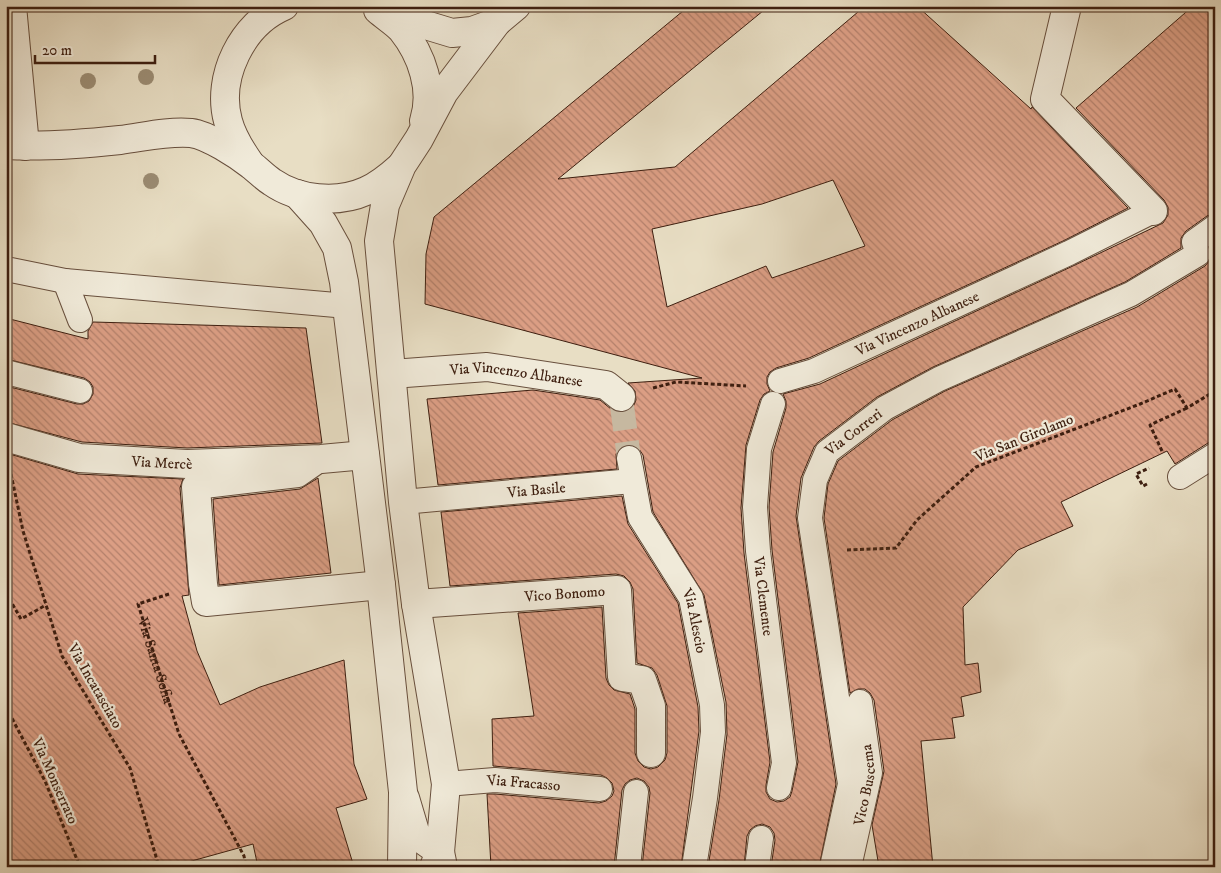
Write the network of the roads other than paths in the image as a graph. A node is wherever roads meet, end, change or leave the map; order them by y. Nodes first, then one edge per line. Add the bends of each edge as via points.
1 (12, 6) edge
2 (284, 6) edge
3 (1068, 6) edge
4 (373, 8) edge
5 (507, 14) edge
6 (419, 139) junction
7 (16, 146) edge
8 (252, 165) junction
9 (402, 165) junction
10 (297, 194) junction
11 (1153, 211) joint
12 (1215, 227) edge
13 (6, 269) edge
14 (65, 281) junction
15 (347, 306) junction
16 (80, 320) dead end
17 (6, 372) edge
18 (392, 374) junction
19 (780, 381) road end
20 (80, 391) dead end
21 (622, 401) tunnel mouth
22 (773, 404) dead end
23 (6, 437) edge
24 (366, 455) junction
25 (1215, 455) edge
26 (320, 459) junction
27 (631, 470) joint
28 (1180, 477) dead end
29 (196, 487) joint
30 (403, 502) junction
31 (381, 585) junction
32 (416, 604) junction
33 (860, 702) dead end
34 (651, 753) dead end
35 (446, 784) junction
36 (779, 788) dead end
37 (600, 790) dead end
38 (403, 792) junction
39 (636, 792) dead end
40 (762, 838) dead end
41 (443, 863) edge
42 (402, 867) edge
43 (628, 867) edge
44 (694, 867) edge
45 (757, 867) edge
46 (832, 867) edge
47 (849, 867) edge

1 - 7 street
2 - 8 street via 255,26 239,46 229,69 225,94 228,120 237,144
3 - 11 street, Via Vincenzo Albanese via 1045,99
4 - 5 street via 452,33 472,32
4 - 6 street via 401,29 418,54 426,82 427,111
5 - 6 street via 444,92
6 - 9 street
7 - 8 street via 120,140 172,132 194,134 220,145
8 - 10 street via 272,183
9 - 10 street via 365,192 319,199
9 - 18 street via 384,205 379,241
10 - 15 street via 322,223 337,248
11 - 19 street, Via Vincenzo Albanese via 814,371
12 - 46 street, Via Correri via 1194,242 1198,254 1131,294 939,379 885,408 826,452 814,480 810,518 850,784
13 - 14 street
14 - 15 street
14 - 16 street
15 - 24 street
17 - 20 street
18 - 21 street, Via Vincenzo Albanese via 487,367 606,385
18 - 30 street
22 - 36 street, Via Clemente via 759,449 755,507 784,763
23 - 26 street, Via Mercè via 79,458 187,464
24 - 26 street, Via Mercè
24 - 31 street
25 - 28 street
26 - 29 street via 298,475
27 - 30 street, Via Basile
27 - 44 street, Via Alescio via 640,517 691,598 712,705 713,732
29 - 31 street via 206,602
30 - 32 street
31 - 38 street
32 - 34 street, Vico Bonomo via 617,590 622,677 642,680 651,706
32 - 35 street
33 - 47 street, Vico Buscema via 870,773
35 - 37 street, Via Fracasso via 494,780
35 - 41 street
38 - 41 street via 416,835
38 - 42 street
39 - 43 street
40 - 45 street

